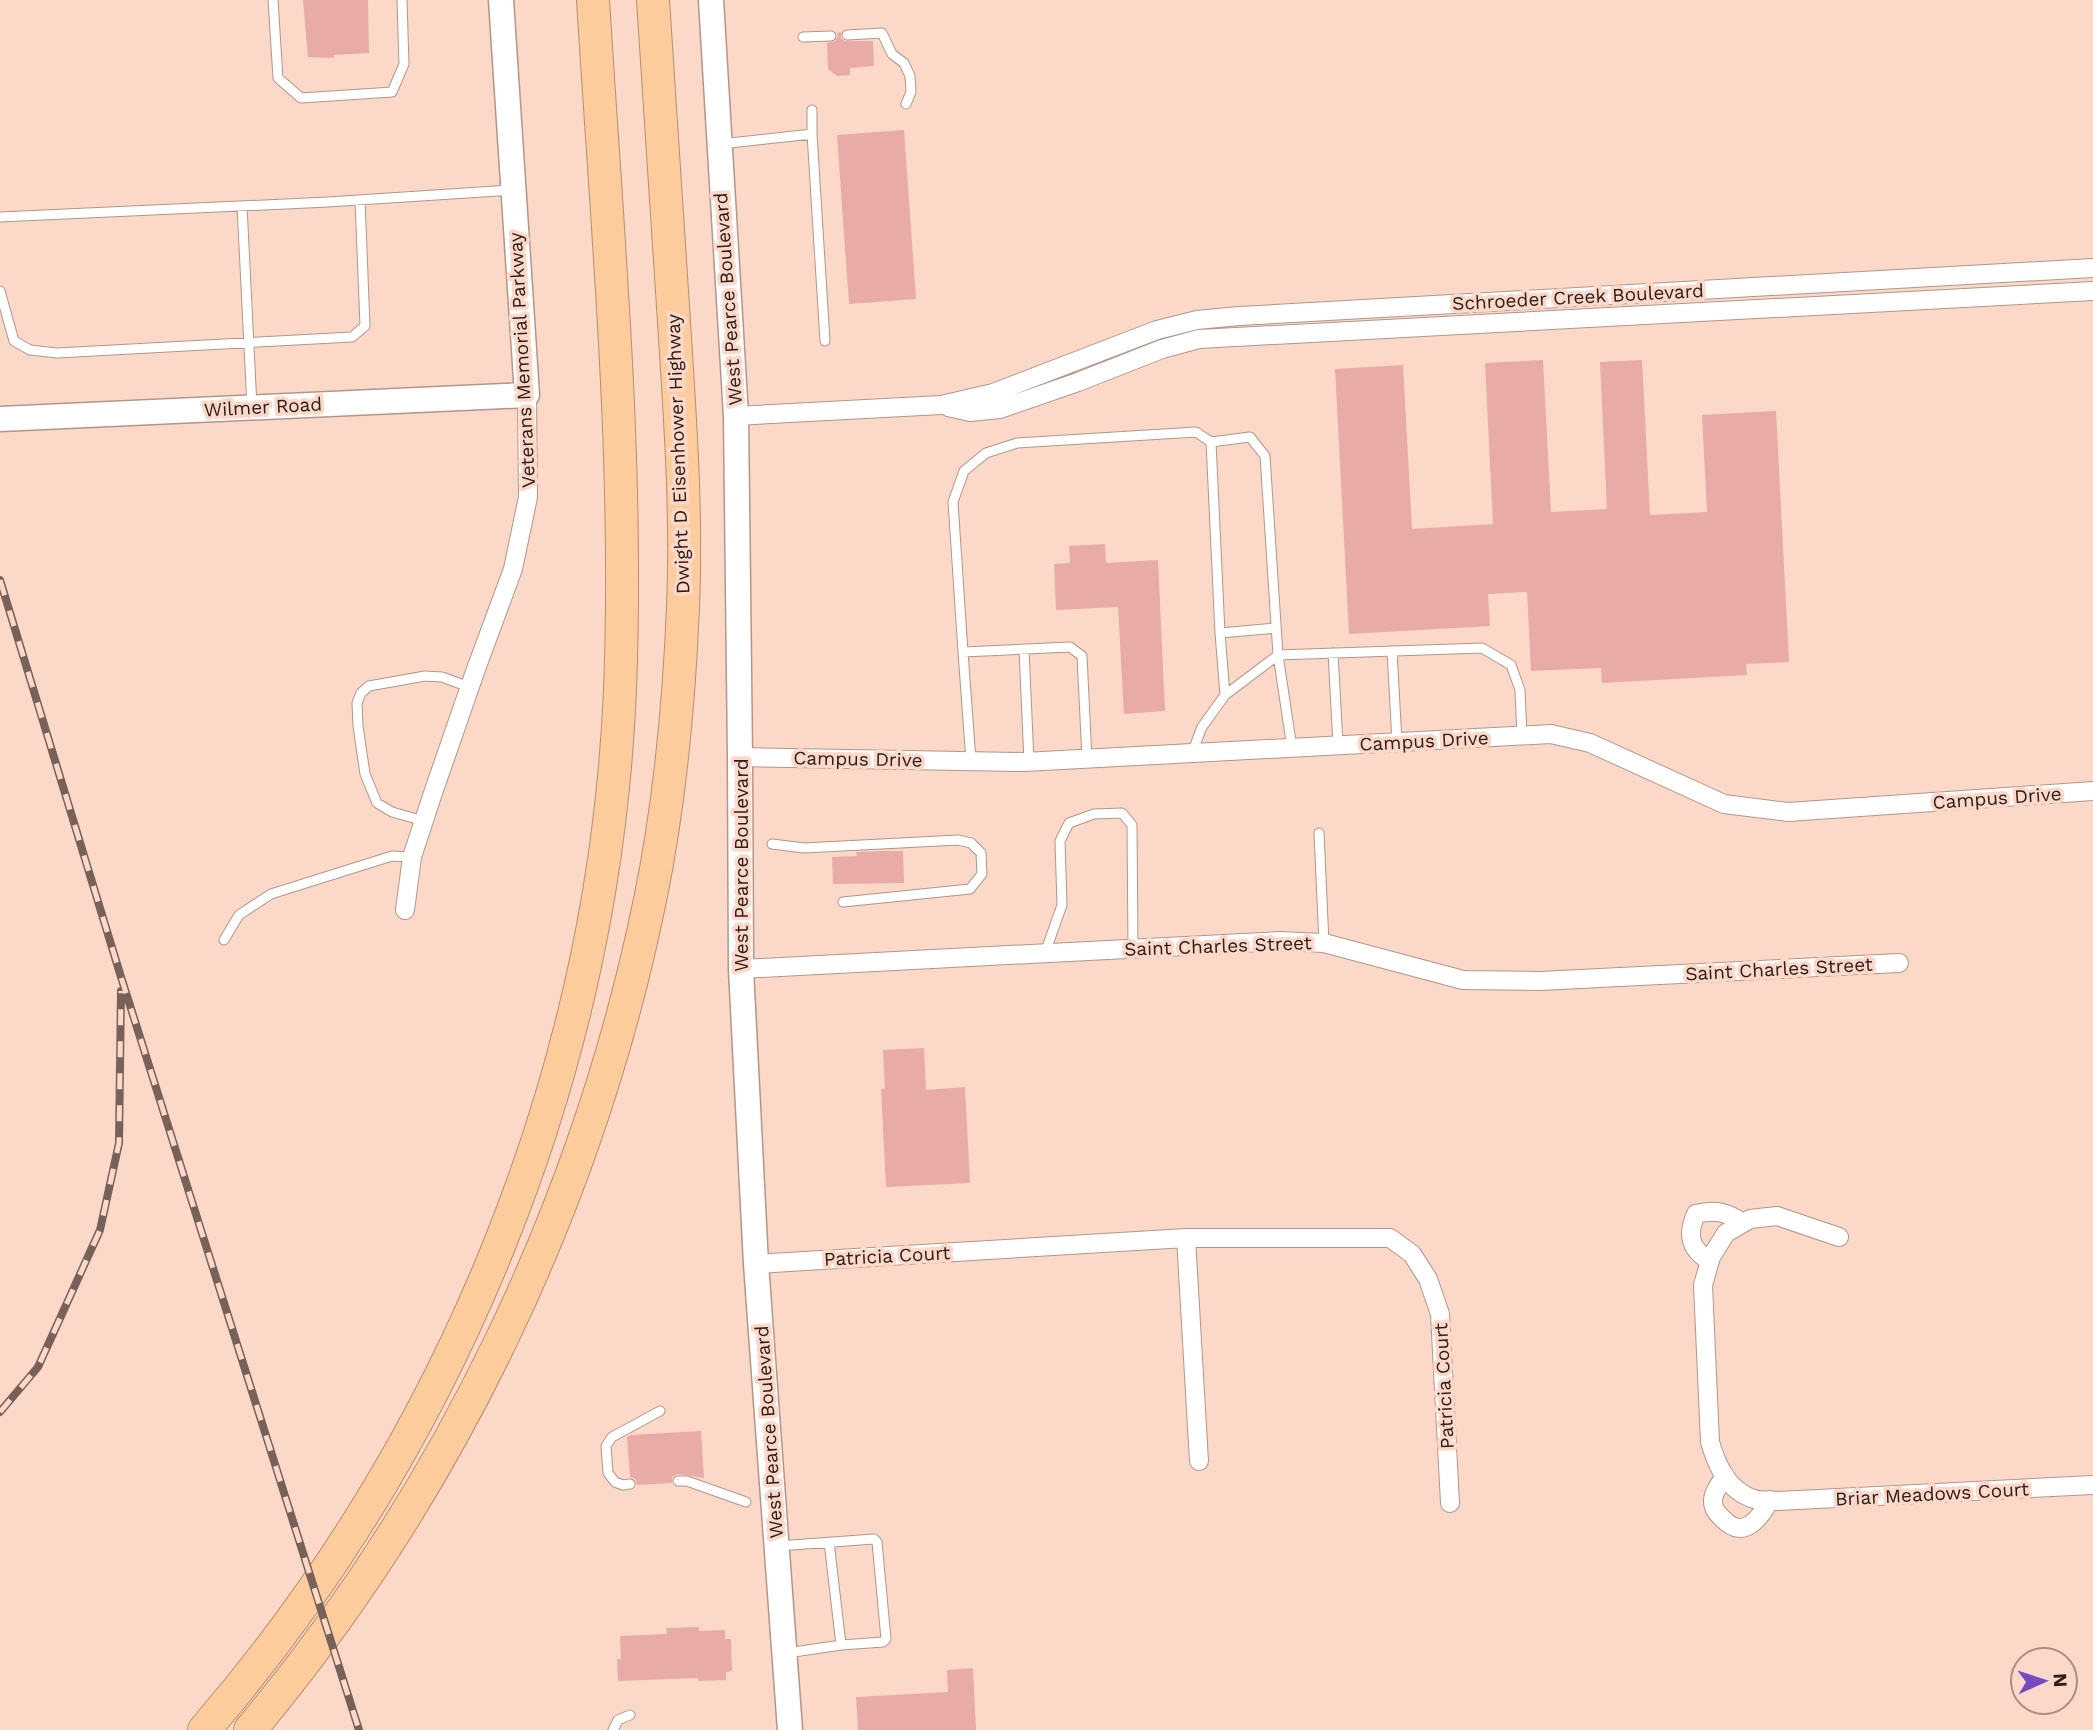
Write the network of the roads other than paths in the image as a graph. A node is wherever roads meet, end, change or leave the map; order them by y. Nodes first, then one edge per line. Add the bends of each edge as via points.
1 (273, 0) edge
2 (402, 0) edge
3 (501, 0) edge
4 (593, 0) edge
5 (653, 0) edge
6 (710, 0) edge
7 (847, 35) dead end
8 (831, 36) dead end
9 (803, 37) dead end
10 (906, 104) dead end
11 (812, 110) dead end
12 (812, 134) junction
13 (719, 144) junction
14 (513, 190) junction
15 (360, 200) junction
16 (243, 206) junction
17 (0, 217) edge
18 (2093, 268) edge
19 (0, 291) edge
20 (2093, 291) edge
21 (825, 341) dead end
22 (249, 343) junction
23 (1071, 364) junction
24 (1078, 382) junction
25 (527, 394) junction
26 (941, 405) junction
27 (252, 408) junction
28 (736, 416) junction
29 (0, 419) edge
30 (1211, 442) junction
31 (1276, 628) junction
32 (1220, 633) junction
33 (1024, 649) junction
34 (1392, 651) junction
35 (962, 652) junction
36 (1333, 653) junction
37 (1278, 655) junction
38 (469, 687) junction
39 (1225, 695) junction
40 (1522, 736) junction
41 (1398, 742) junction
42 (1338, 746) junction
43 (1292, 748) junction
44 (1192, 753) junction
45 (740, 757) junction
46 (1087, 759) junction
47 (971, 761) junction
48 (1029, 762) junction
49 (2093, 791) edge
50 (425, 821) junction
51 (1319, 833) dead end
52 (772, 844) dead end
53 (412, 857) junction
54 (843, 902) dead end
55 (405, 910) dead end
56 (224, 940) dead end
57 (1324, 943) junction
58 (1133, 949) junction
59 (1045, 953) junction
60 (1899, 963) dead end
61 (741, 969) junction
62 (1743, 1223) junction
63 (1839, 1237) dead end
64 (1186, 1238) junction
65 (1710, 1261) junction
66 (756, 1264) junction
67 (660, 1411) dead end
68 (1199, 1461) dead end
69 (1725, 1476) junction
70 (678, 1481) dead end
71 (630, 1484) dead end
72 (2093, 1485) edge
73 (1770, 1500) junction
74 (746, 1502) dead end
75 (1450, 1503) dead end
76 (829, 1542) junction
77 (777, 1546) junction
78 (841, 1645) junction
79 (785, 1654) junction
80 (630, 1715) dead end
81 (204, 1730) edge
82 (250, 1730) edge
83 (613, 1730) edge
84 (790, 1730) edge

1 - 2 lane via 278,78 301,98 392,92 404,64
3 - 14 main road, Veterans Memorial Parkway
4 - 81 highway via 619,431 622,619 606,844 579,993 539,1138 513,1208 420,1416 344,1546 301,1609
5 - 82 highway, Dwight D Eisenhower Highway via 683,490 683,602 670,776 650,900 615,1043 568,1184 476,1391 351,1600
6 - 13 main road, West Pearce Boulevard
7 - 10 lane via 882,33 910,76
8 - 9 lane
11 - 12 lane
12 - 13 lane
12 - 21 lane
13 - 28 main road, West Pearce Boulevard
14 - 15 lane
14 - 25 main road, Veterans Memorial Parkway
15 - 16 lane
15 - 22 lane via 365,326 352,337
16 - 17 lane
16 - 22 lane
18 - 23 street, Schroeder Creek Boulevard via 1239,316 1157,330
19 - 22 lane via 14,341 30,350 57,353
20 - 24 street, Schroeder Creek Boulevard via 1199,339
22 - 27 lane
23 - 24 street
23 - 26 street, Schroeder Creek Boulevard via 993,393
24 - 26 street, Schroeder Creek Boulevard via 1000,409 970,412
25 - 27 main road, Wilmer Road
25 - 38 street, Veterans Memorial Parkway via 528,497 513,569
26 - 28 street, Schroeder Creek Boulevard
27 - 29 main road, Wilmer Road
28 - 45 main road, West Pearce Boulevard
30 - 31 lane via 1250,437 1265,456
30 - 32 lane
30 - 35 lane via 1196,432 1017,443 986,453 964,471 953,502
31 - 32 lane
31 - 37 lane
32 - 39 lane
33 - 35 lane
33 - 46 lane via 1070,647 1082,656
33 - 48 lane
34 - 36 lane
34 - 40 lane via 1482,648 1511,665 1520,690
34 - 41 lane
35 - 47 lane
36 - 37 lane
36 - 42 lane
37 - 39 lane
37 - 43 lane
38 - 50 street, Veterans Memorial Parkway
38 - 50 lane via 425,676 369,685 357,703 365,774 377,803
39 - 44 lane via 1202,727
40 - 41 street, Campus Drive
40 - 49 street, Campus Drive via 1551,734 1590,743 1724,804 1787,812
41 - 42 street, Campus Drive
42 - 43 street, Campus Drive
43 - 44 street, Campus Drive
44 - 46 street, Campus Drive
45 - 47 street, Campus Drive
45 - 61 main road, West Pearce Boulevard
46 - 48 street, Campus Drive
47 - 48 street, Campus Drive
50 - 53 street, Veterans Memorial Parkway
51 - 57 lane
52 - 54 lane via 804,848 958,840 971,843 981,853 982,874 971,890
53 - 55 street, Veterans Memorial Parkway
53 - 56 lane via 393,856 271,894 239,915
57 - 58 street, Saint Charles Street
57 - 60 street, Saint Charles Street via 1463,980 1554,980
58 - 59 street, Saint Charles Street
58 - 59 lane via 1132,825 1122,813 1094,814 1069,823 1060,841 1062,905
59 - 61 street, Saint Charles Street
61 - 66 main road, West Pearce Boulevard
62 - 63 street via 1777,1216
62 - 65 street, Briar Meadows Court via 1726,1233
62 - 65 street via 1712,1210 1696,1214 1689,1229 1694,1247
64 - 66 street, Patricia Court
64 - 68 street
64 - 75 street, Patricia Court via 1390,1238 1412,1254 1428,1279 1440,1314
65 - 69 street, Briar Meadows Court via 1703,1285 1710,1442
66 - 77 main road, West Pearce Boulevard
67 - 71 lane via 612,1437 606,1446 608,1473 615,1482
69 - 73 street, Briar Meadows Court via 1754,1499
69 - 73 street via 1713,1501 1715,1511 1730,1526 1746,1527 1760,1518
70 - 74 lane
72 - 73 street, Briar Meadows Court
76 - 77 lane
76 - 78 lane
76 - 78 lane via 877,1542 886,1639
77 - 79 main road, West Pearce Boulevard
78 - 79 lane
79 - 84 main road, West Pearce Boulevard
80 - 83 lane via 618,1720

